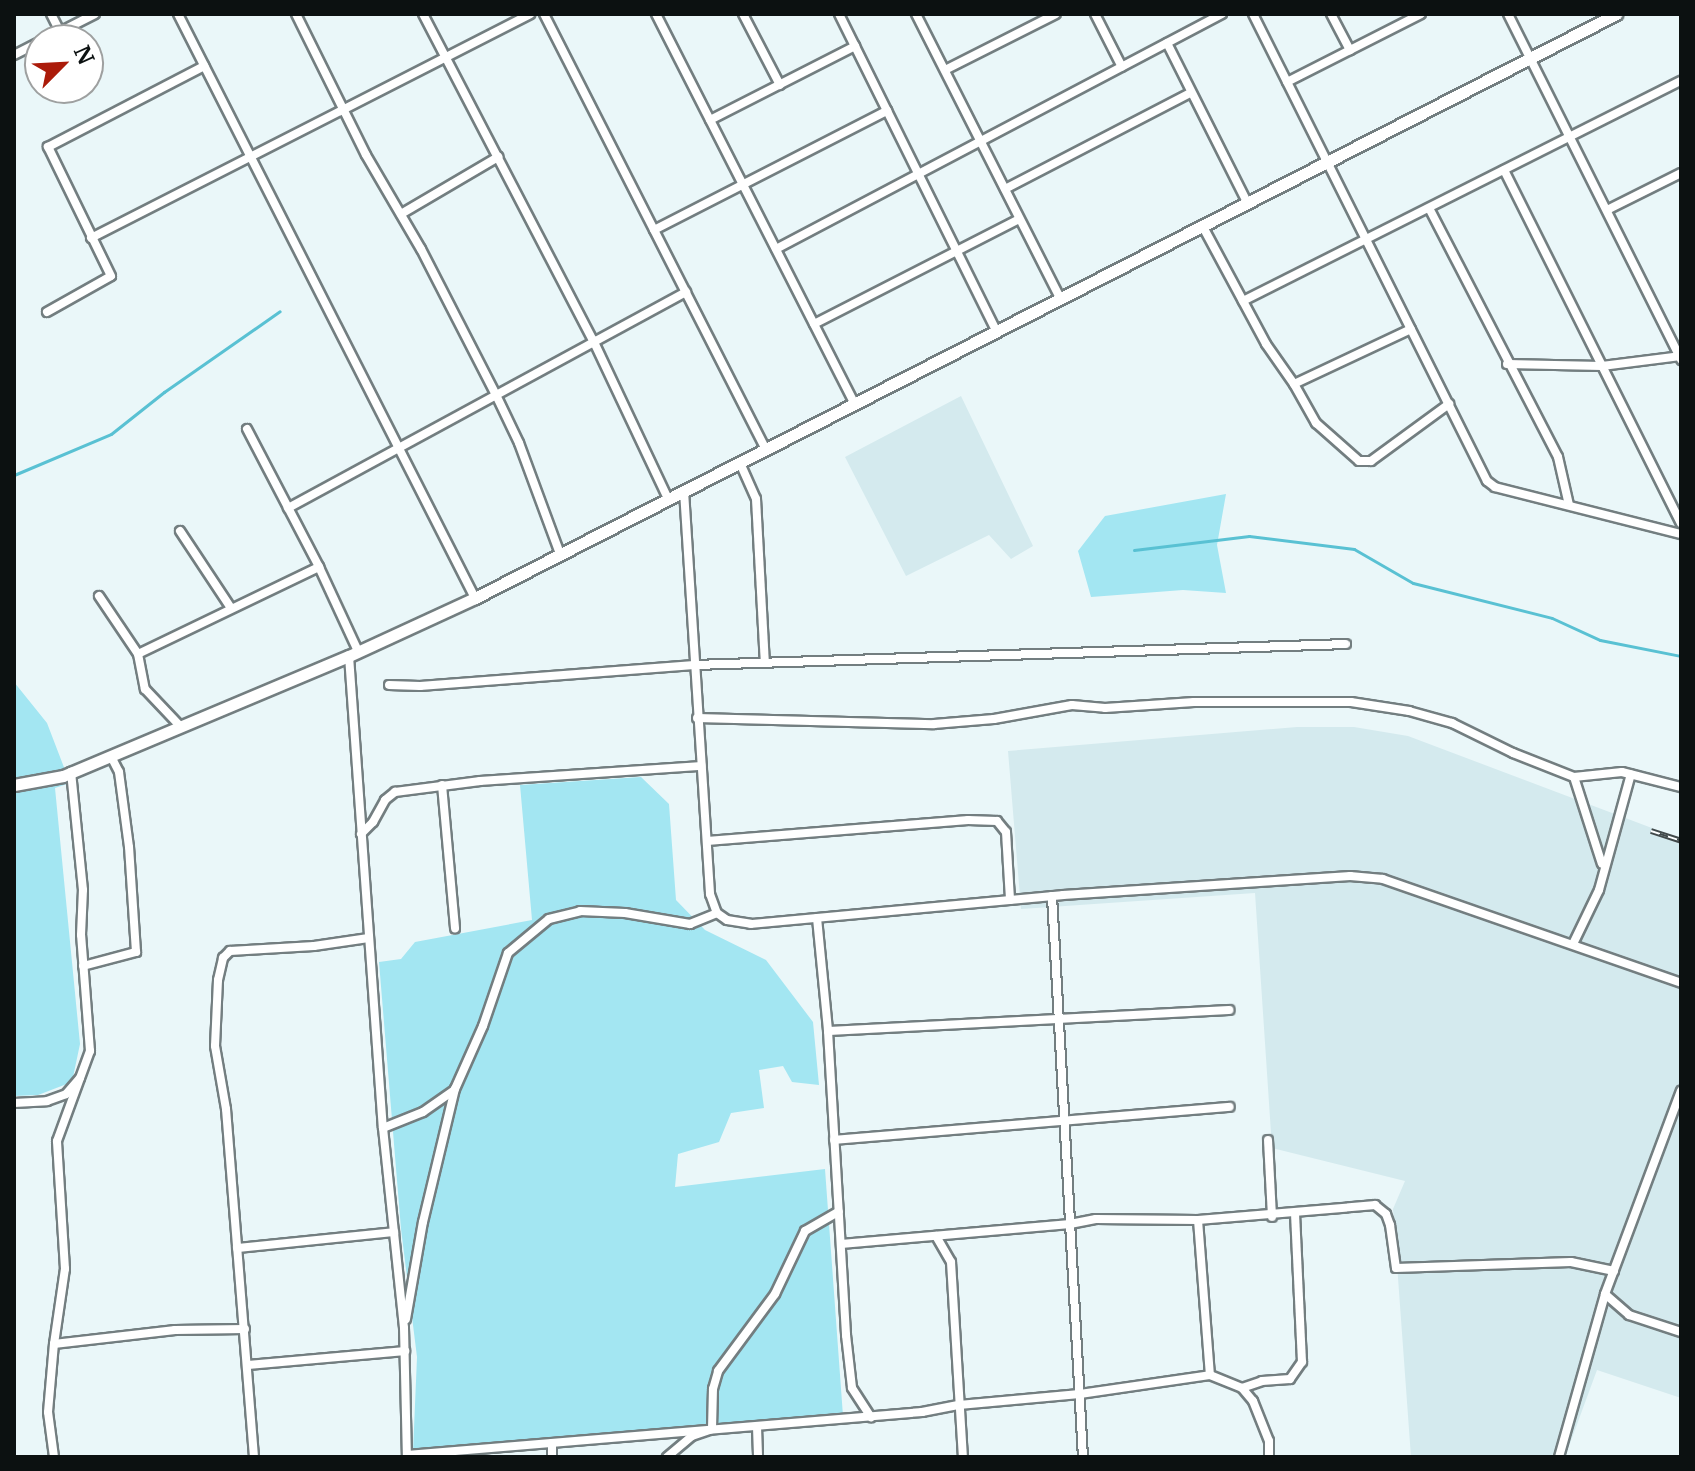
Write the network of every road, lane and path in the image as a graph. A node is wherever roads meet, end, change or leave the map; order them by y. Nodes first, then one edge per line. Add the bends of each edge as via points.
1 (95, 14) edge
2 (178, 14) edge
3 (296, 14) edge
4 (423, 14) edge
5 (530, 14) edge
6 (544, 14) edge
7 (656, 14) edge
8 (743, 14) edge
9 (839, 14) edge
10 (916, 14) edge
11 (1056, 14) edge
12 (1095, 14) edge
13 (1222, 14) edge
14 (1253, 14) edge
15 (1331, 14) edge
16 (1421, 14) edge
17 (1508, 14) edge
18 (1616, 14) edge
19 (76, 24) edge
20 (1167, 43) junction
21 (855, 46) junction
22 (1350, 50) junction
23 (446, 57) junction
24 (1530, 59) junction
25 (204, 66) junction
26 (1122, 67) junction
27 (945, 70) junction
28 (1681, 81) edge
29 (1287, 82) junction
30 (780, 85) junction
31 (1190, 93) junction
32 (344, 109) junction
33 (887, 111) junction
34 (710, 120) junction
35 (1569, 137) junction
36 (981, 142) junction
37 (250, 156) junction
38 (498, 157) junction
39 (1328, 162) junction
40 (1504, 170) junction
41 (1681, 173) edge
42 (919, 174) junction
43 (743, 185) junction
44 (1005, 189) junction
45 (1247, 202) junction
46 (1429, 208) junction
47 (1607, 210) junction
48 (401, 214) junction
49 (1019, 219) junction
50 (1202, 225) junction
51 (654, 230) junction
52 (91, 238) junction
53 (1366, 239) junction
54 (776, 249) junction
55 (957, 251) junction
56 (686, 292) junction
57 (1060, 298) junction
58 (1243, 301) junction
59 (47, 312) dead end
60 (814, 324) junction
61 (1411, 329) junction
62 (996, 330) junction
63 (593, 340) junction
64 (1680, 358) edge
65 (1507, 364) junction
66 (1602, 366) junction
67 (1294, 384) junction
68 (497, 397) junction
69 (855, 404) junction
70 (1449, 404) junction
71 (247, 429) dead end
72 (398, 448) junction
73 (766, 450) junction
74 (740, 463) junction
75 (684, 491) junction
76 (668, 499) junction
77 (1569, 505) junction
78 (288, 508) junction
79 (1681, 523) edge
80 (180, 531) dead end
81 (1681, 534) edge
82 (560, 554) junction
83 (319, 567) junction
84 (99, 596) dead end
85 (475, 598) junction
86 (231, 608) junction
87 (1346, 644) dead end
88 (353, 653) junction
89 (138, 654) junction
90 (765, 663) junction
91 (694, 665) junction
92 (389, 685) dead end
93 (697, 718) junction
94 (180, 726) junction
95 (111, 756) junction
96 (701, 766) junction
97 (71, 772) junction
98 (1631, 774) junction
99 (1574, 777) junction
100 (14, 785) edge
101 (442, 785) junction
102 (1681, 787) edge
103 (361, 834) junction
104 (707, 841) junction
105 (1603, 866) junction
106 (1052, 896) junction
107 (1010, 900) junction
108 (717, 913) junction
109 (817, 918) junction
110 (455, 928) dead end
111 (368, 938) junction
112 (1573, 944) junction
113 (83, 966) junction
114 (1681, 983) edge
115 (1229, 1010) dead end
116 (1060, 1018) junction
117 (828, 1031) junction
118 (83, 1075) junction
119 (455, 1089) junction
120 (1681, 1091) edge
121 (14, 1103) edge
122 (1230, 1107) dead end
123 (1063, 1121) junction
124 (383, 1128) junction
125 (834, 1140) junction
126 (1268, 1140) dead end
127 (839, 1211) junction
128 (1295, 1215) junction
129 (1272, 1217) junction
130 (1198, 1220) junction
131 (1070, 1224) junction
132 (394, 1232) junction
133 (936, 1236) junction
134 (841, 1244) junction
135 (237, 1248) junction
136 (1614, 1271) junction
137 (1605, 1294) junction
138 (404, 1328) junction
139 (245, 1329) junction
140 (1681, 1332) edge
141 (54, 1344) junction
142 (405, 1351) junction
143 (248, 1365) junction
144 (1210, 1375) junction
145 (1242, 1388) junction
146 (1080, 1394) junction
147 (959, 1405) junction
148 (871, 1417) junction
149 (757, 1427) junction
150 (712, 1429) junction
151 (552, 1443) junction
152 (407, 1456) edge
153 (54, 1457) edge
154 (254, 1457) edge
155 (552, 1457) edge
156 (667, 1457) edge
157 (758, 1457) edge
158 (963, 1457) edge
159 (1083, 1457) edge
160 (1269, 1457) edge
161 (1559, 1457) edge

1 - 19 street
2 - 25 street
3 - 32 street
4 - 23 street
5 - 23 street
6 - 51 street
7 - 34 street
8 - 30 street
9 - 21 street
10 - 27 street
11 - 27 street
12 - 26 street
13 - 20 street
14 - 29 street
15 - 22 street
16 - 22 street
17 - 24 street
18 - 24 street
20 - 26 street
20 - 31 street
21 - 30 street
21 - 33 street
22 - 29 street
23 - 32 street
23 - 38 street
24 - 35 street
24 - 39 street
25 - 37 street
25 - 52 street via 48,147
26 - 36 street
27 - 36 street
28 - 35 street
29 - 39 street
30 - 34 street
31 - 44 street
31 - 45 street
32 - 37 street
32 - 48 street
33 - 42 street
33 - 43 street
34 - 43 street
35 - 40 street
35 - 47 street
36 - 42 street
36 - 44 street
37 - 52 street
37 - 72 street
38 - 48 street
38 - 63 street
39 - 45 street
39 - 53 street
40 - 46 street
40 - 66 street
41 - 47 street
42 - 54 street
42 - 55 street
43 - 51 street
43 - 54 street
44 - 49 street
45 - 50 street
46 - 53 street
46 - 65 street
47 - 64 street
48 - 68 street
49 - 55 street
49 - 57 street
50 - 57 street
50 - 58 street
51 - 56 street
52 - 59 street via 110,279
53 - 58 street
53 - 61 street
54 - 60 street
55 - 60 street
55 - 62 street
56 - 63 street
56 - 73 street
57 - 62 street
58 - 67 street
60 - 69 street
61 - 67 street
61 - 70 street
62 - 69 street
63 - 68 street
63 - 76 street
64 - 66 street
65 - 66 street
65 - 77 street via 1558,457
66 - 79 street
67 - 70 street via 1324,432 1365,462
68 - 72 street
68 - 82 street
69 - 73 street
70 - 77 street via 1491,485
71 - 78 street
72 - 78 street
72 - 85 street
73 - 74 street
74 - 75 street
74 - 90 street via 756,499
75 - 76 street
75 - 91 street
76 - 82 street
77 - 81 street
78 - 83 street
80 - 86 street
82 - 85 street
83 - 86 street
83 - 88 street
84 - 89 street
85 - 88 street
86 - 89 street
87 - 90 street
88 - 94 street
88 - 103 street
89 - 94 street via 145,689
90 - 91 street
91 - 92 street
91 - 93 street
93 - 96 street
93 - 99 street via 934,724 1072,705 1351,702 1452,723
94 - 95 street
95 - 97 street
95 - 113 street via 119,772 126,822 136,952
96 - 101 street
96 - 104 street
97 - 100 street
97 - 113 street via 83,890
98 - 99 street
98 - 102 street
98 - 105 street
99 - 105 street
101 - 103 street via 390,793
101 - 110 street
103 - 111 street
104 - 107 street via 997,821 1006,832
104 - 108 street via 710,894
105 - 112 street via 1599,890
106 - 107 street
106 - 112 street via 1334,877 1383,879
106 - 116 street
107 - 109 street
108 - 109 street via 751,924
108 - 119 street via 690,924 580,911 549,919 508,953
109 - 117 street
111 - 124 street
111 - 135 street via 243,948 223,958 215,1046 225,1097
112 - 114 street
113 - 118 street via 90,1051
115 - 116 street
116 - 117 street
116 - 123 street
117 - 125 street
118 - 121 street via 66,1094
118 - 141 street via 57,1141 65,1269
119 - 124 street via 423,1112
119 - 138 street
120 - 136 street
122 - 123 street
123 - 125 street
123 - 131 street
124 - 132 street
125 - 127 street
126 - 129 street
127 - 134 street
127 - 150 street via 805,1231 775,1294 718,1371
128 - 129 street
128 - 136 street via 1375,1205 1390,1225 1396,1268 1571,1262
128 - 145 street via 1302,1362 1290,1379
129 - 130 street
130 - 131 street via 1096,1219
130 - 144 street
131 - 133 street
131 - 146 street
132 - 135 street
132 - 138 street
133 - 134 street
133 - 147 street via 951,1262
134 - 148 street via 852,1388
135 - 139 street
136 - 137 street
137 - 140 street via 1629,1315
137 - 161 street
138 - 142 street
139 - 141 street via 175,1330
139 - 143 street
141 - 153 street via 48,1412
142 - 143 street
142 - 152 street
143 - 154 street
144 - 145 street
144 - 146 street
145 - 160 street via 1262,1421
146 - 147 street
146 - 159 street
147 - 148 street
147 - 158 street
148 - 149 street
149 - 150 street
149 - 157 street
150 - 151 street
150 - 156 street via 692,1436
151 - 152 street
151 - 155 street

